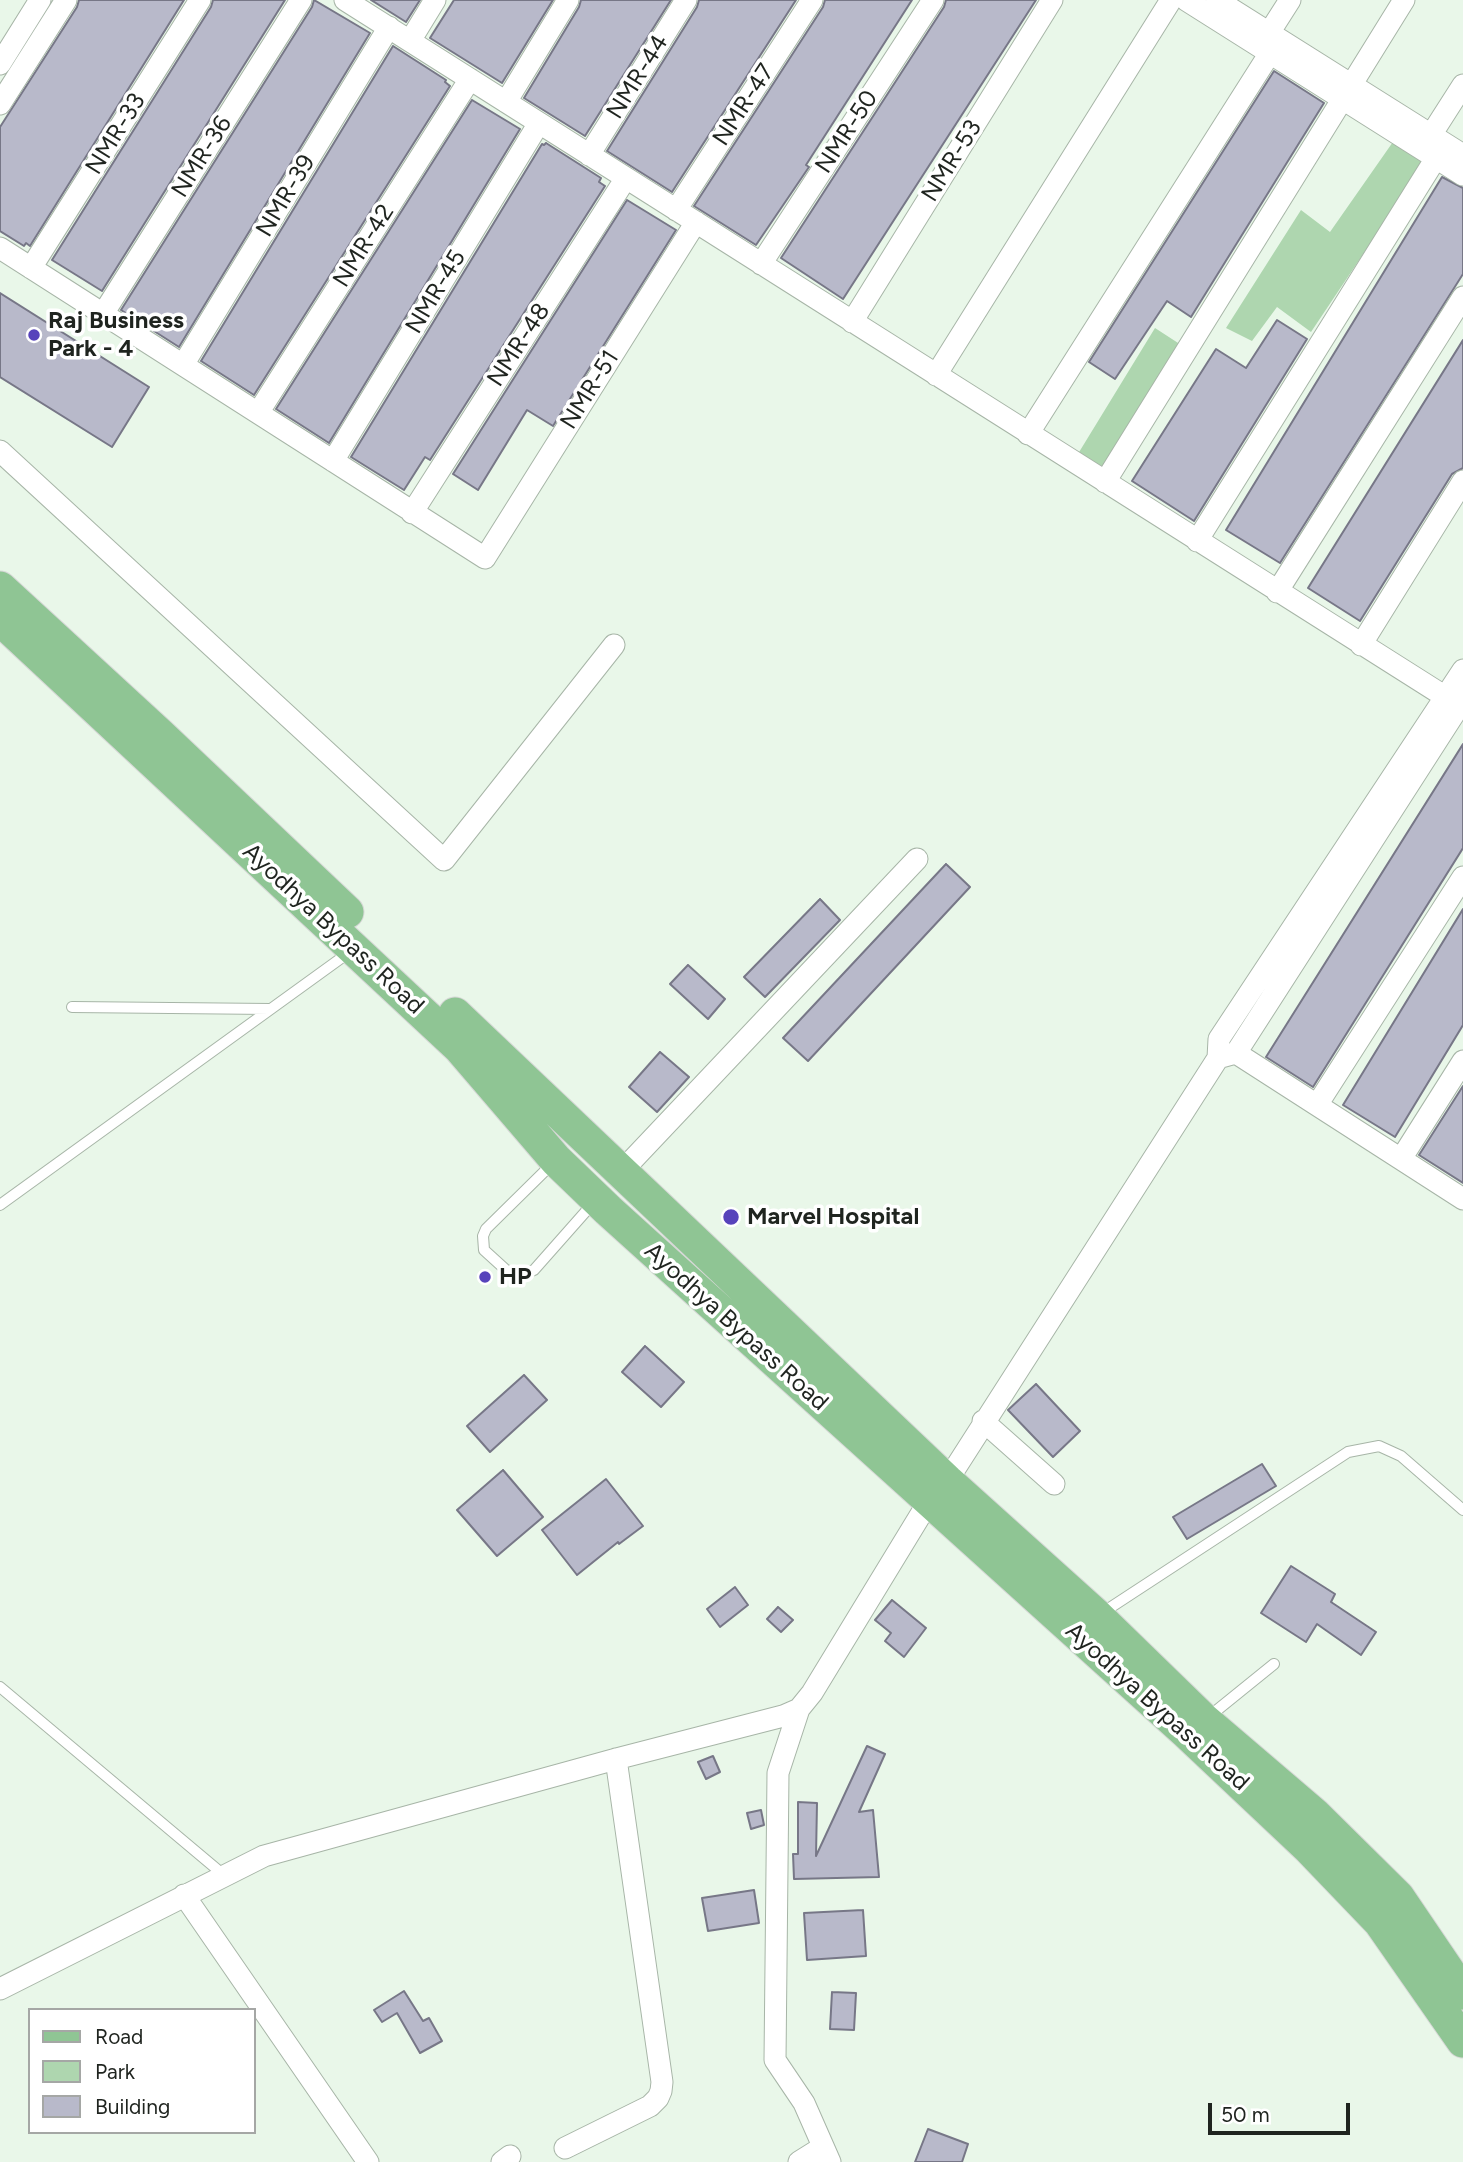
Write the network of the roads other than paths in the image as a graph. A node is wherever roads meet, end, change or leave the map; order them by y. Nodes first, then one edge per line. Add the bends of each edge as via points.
1 (40, 0) edge
2 (66, 0) edge
3 (200, 0) edge
4 (301, 0) edge
5 (345, 0) edge
6 (436, 0) edge
7 (568, 0) edge
8 (686, 0) edge
9 (812, 0) edge
10 (933, 0) edge
11 (1052, 0) edge
12 (1171, 0) edge
13 (1217, 0) edge
14 (1290, 0) edge
15 (1404, 0) edge
16 (1192, 2) edge
17 (388, 27) junction
18 (410, 41) junction
19 (1269, 43) junction
20 (0, 64) edge
21 (470, 79) junction
22 (1463, 85) edge
23 (1347, 92) junction
24 (506, 102) junction
25 (0, 104) edge
26 (539, 123) junction
27 (1431, 135) junction
28 (589, 155) junction
29 (1463, 155) edge
30 (1436, 158) junction
31 (1463, 175) edge
32 (625, 178) junction
33 (676, 210) junction
34 (696, 222) junction
35 (0, 248) edge
36 (761, 264) junction
37 (32, 268) junction
38 (1463, 297) edge
39 (103, 314) junction
40 (852, 322) junction
41 (183, 365) junction
42 (936, 375) junction
43 (258, 413) junction
44 (1028, 434) junction
45 (0, 451) edge
46 (333, 461) junction
47 (1463, 481) edge
48 (1105, 482) junction
49 (412, 513) junction
50 (1197, 541) junction
51 (0, 588) edge
52 (1277, 592) junction
53 (0, 619) edge
54 (614, 645) dead end
55 (1361, 645) junction
56 (1463, 670) edge
57 (1458, 703) edge
58 (917, 859) dead end
59 (1463, 877) edge
60 (354, 949) junction
61 (72, 1007) dead end
62 (270, 1009) junction
63 (1227, 1055) junction
64 (1463, 1061) edge
65 (1317, 1105) junction
66 (581, 1133) junction
67 (1401, 1159) junction
68 (556, 1160) junction
69 (622, 1171) junction
70 (597, 1199) junction
71 (1463, 1199) edge
72 (0, 1205) edge
73 (983, 1421) junction
74 (1054, 1484) dead end
75 (938, 1491) junction
76 (1463, 1510) edge
77 (1097, 1616) junction
78 (1275, 1664) dead end
79 (0, 1687) edge
80 (799, 1709) junction
81 (1204, 1720) junction
82 (616, 1759) junction
83 (225, 1875) junction
84 (184, 1895) junction
85 (0, 1989) edge
86 (1463, 1993) edge
87 (1463, 2041) edge
88 (565, 2148) dead end
89 (827, 2154) edge
90 (368, 2162) edge
91 (799, 2162) edge

1 - 20 street
2 - 25 street
3 - 37 street, NMR-33
4 - 39 street, NMR-36
5 - 17 street
6 - 18 street
7 - 24 street
8 - 28 street, NMR-44
9 - 33 street, NMR-47
10 - 36 street, NMR-50
11 - 40 street, NMR-53
12 - 42 street
13 - 19 street
14 - 19 street
15 - 23 street
16 - 19 street
17 - 18 street
17 - 41 street, NMR-39
18 - 21 street
19 - 23 street
19 - 44 street
21 - 24 street
21 - 43 street, NMR-42
22 - 27 street
23 - 27 street
23 - 30 street
23 - 48 street
24 - 26 street
26 - 28 street
26 - 46 street, NMR-45
27 - 29 street
28 - 32 street
30 - 31 street
30 - 50 street
32 - 33 street
32 - 49 street, NMR-48
33 - 34 street
34 - 36 street
34 - 49 street, NMR-51 via 485,558
35 - 37 street
36 - 40 street
37 - 39 street
38 - 52 street
39 - 41 street
40 - 42 street
41 - 43 street
42 - 44 street
43 - 46 street
44 - 48 street
45 - 54 street via 444,860
46 - 49 street
47 - 55 street
48 - 50 street
50 - 52 street
51 - 66 main road, Ayodhya Bypass Road
52 - 55 street
53 - 60 main road, Ayodhya Bypass Road
55 - 57 street
56 - 57 street
57 - 63 street via 1219,1039
58 - 69 street
59 - 65 street
60 - 62 lane
60 - 68 main road, Ayodhya Bypass Road via 460,1048
61 - 62 lane
62 - 72 lane
63 - 65 street
63 - 73 street
64 - 67 street
65 - 67 street
66 - 68 main road
66 - 69 main road, Ayodhya Bypass Road
67 - 71 street
68 - 70 main road, Ayodhya Bypass Road
68 - 70 lane via 486,1229 484,1250 513,1274 528,1273
69 - 70 main road
69 - 75 main road, Ayodhya Bypass Road
70 - 75 main road, Ayodhya Bypass Road
73 - 74 street
73 - 75 street
75 - 77 main road, Ayodhya Bypass Road
75 - 80 street
75 - 87 main road, Ayodhya Bypass Road via 1381,1922
76 - 77 lane via 1401,1456 1378,1447 1348,1452
77 - 81 main road, Ayodhya Bypass Road
78 - 81 lane
79 - 83 lane
80 - 82 street
80 - 89 street via 778,1773 775,2060 804,2104
81 - 86 main road, Ayodhya Bypass Road via 1314,1814 1398,1897
82 - 83 street via 264,1856
82 - 88 street via 661,2091 650,2106
83 - 84 street
84 - 85 street
84 - 90 street
89 - 91 street

